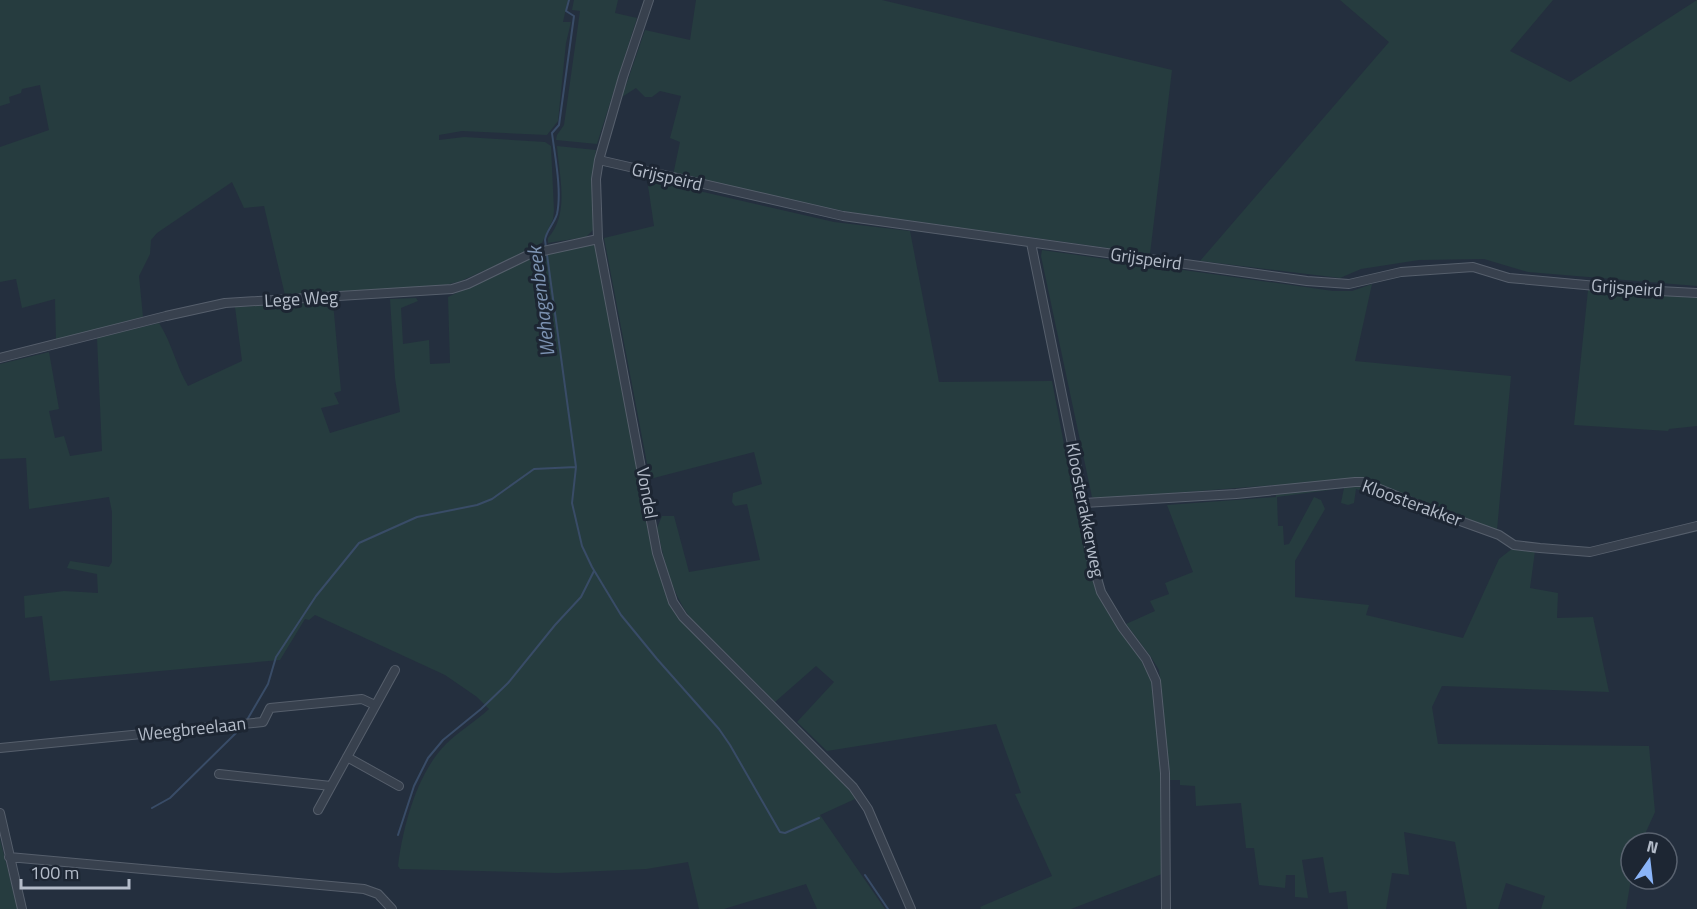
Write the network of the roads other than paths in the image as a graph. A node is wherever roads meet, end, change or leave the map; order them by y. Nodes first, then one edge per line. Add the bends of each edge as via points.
1 (649, 0) edge
2 (598, 160) junction
3 (598, 239) junction
4 (1031, 243) junction
5 (1697, 293) edge
6 (0, 358) edge
7 (1084, 502) junction
8 (1697, 526) edge
9 (395, 670) dead end
10 (375, 705) junction
11 (0, 748) edge
12 (347, 757) junction
13 (219, 774) dead end
14 (331, 786) junction
15 (399, 786) dead end
16 (318, 810) dead end
17 (0, 813) edge
18 (9, 857) junction
19 (22, 909) edge
20 (392, 909) edge
21 (911, 909) edge
22 (1166, 909) edge

1 - 2 street, Vondel
2 - 3 street, Vondel
2 - 4 street, Grijspeird via 843,216
3 - 6 street, Lege Weg via 530,254 452,289 225,303
3 - 21 street, Vondel via 657,553 674,602 716,652 853,787 868,809
4 - 5 street, Grijspeird via 1330,283 1349,284 1401,272 1473,267 1509,278
4 - 7 street, Kloosterakkerweg
7 - 8 street, Kloosterakker via 1363,482 1522,546 1590,552
7 - 22 street, Kloosterakkerweg via 1090,554 1101,592 1146,659 1156,681 1165,773
9 - 10 street
10 - 11 street, Weegbreelaan via 362,699 270,708 263,722
10 - 12 street
12 - 14 street
12 - 15 street
13 - 14 street
14 - 16 street
17 - 18 street
18 - 19 street
18 - 20 street via 364,889 378,894

